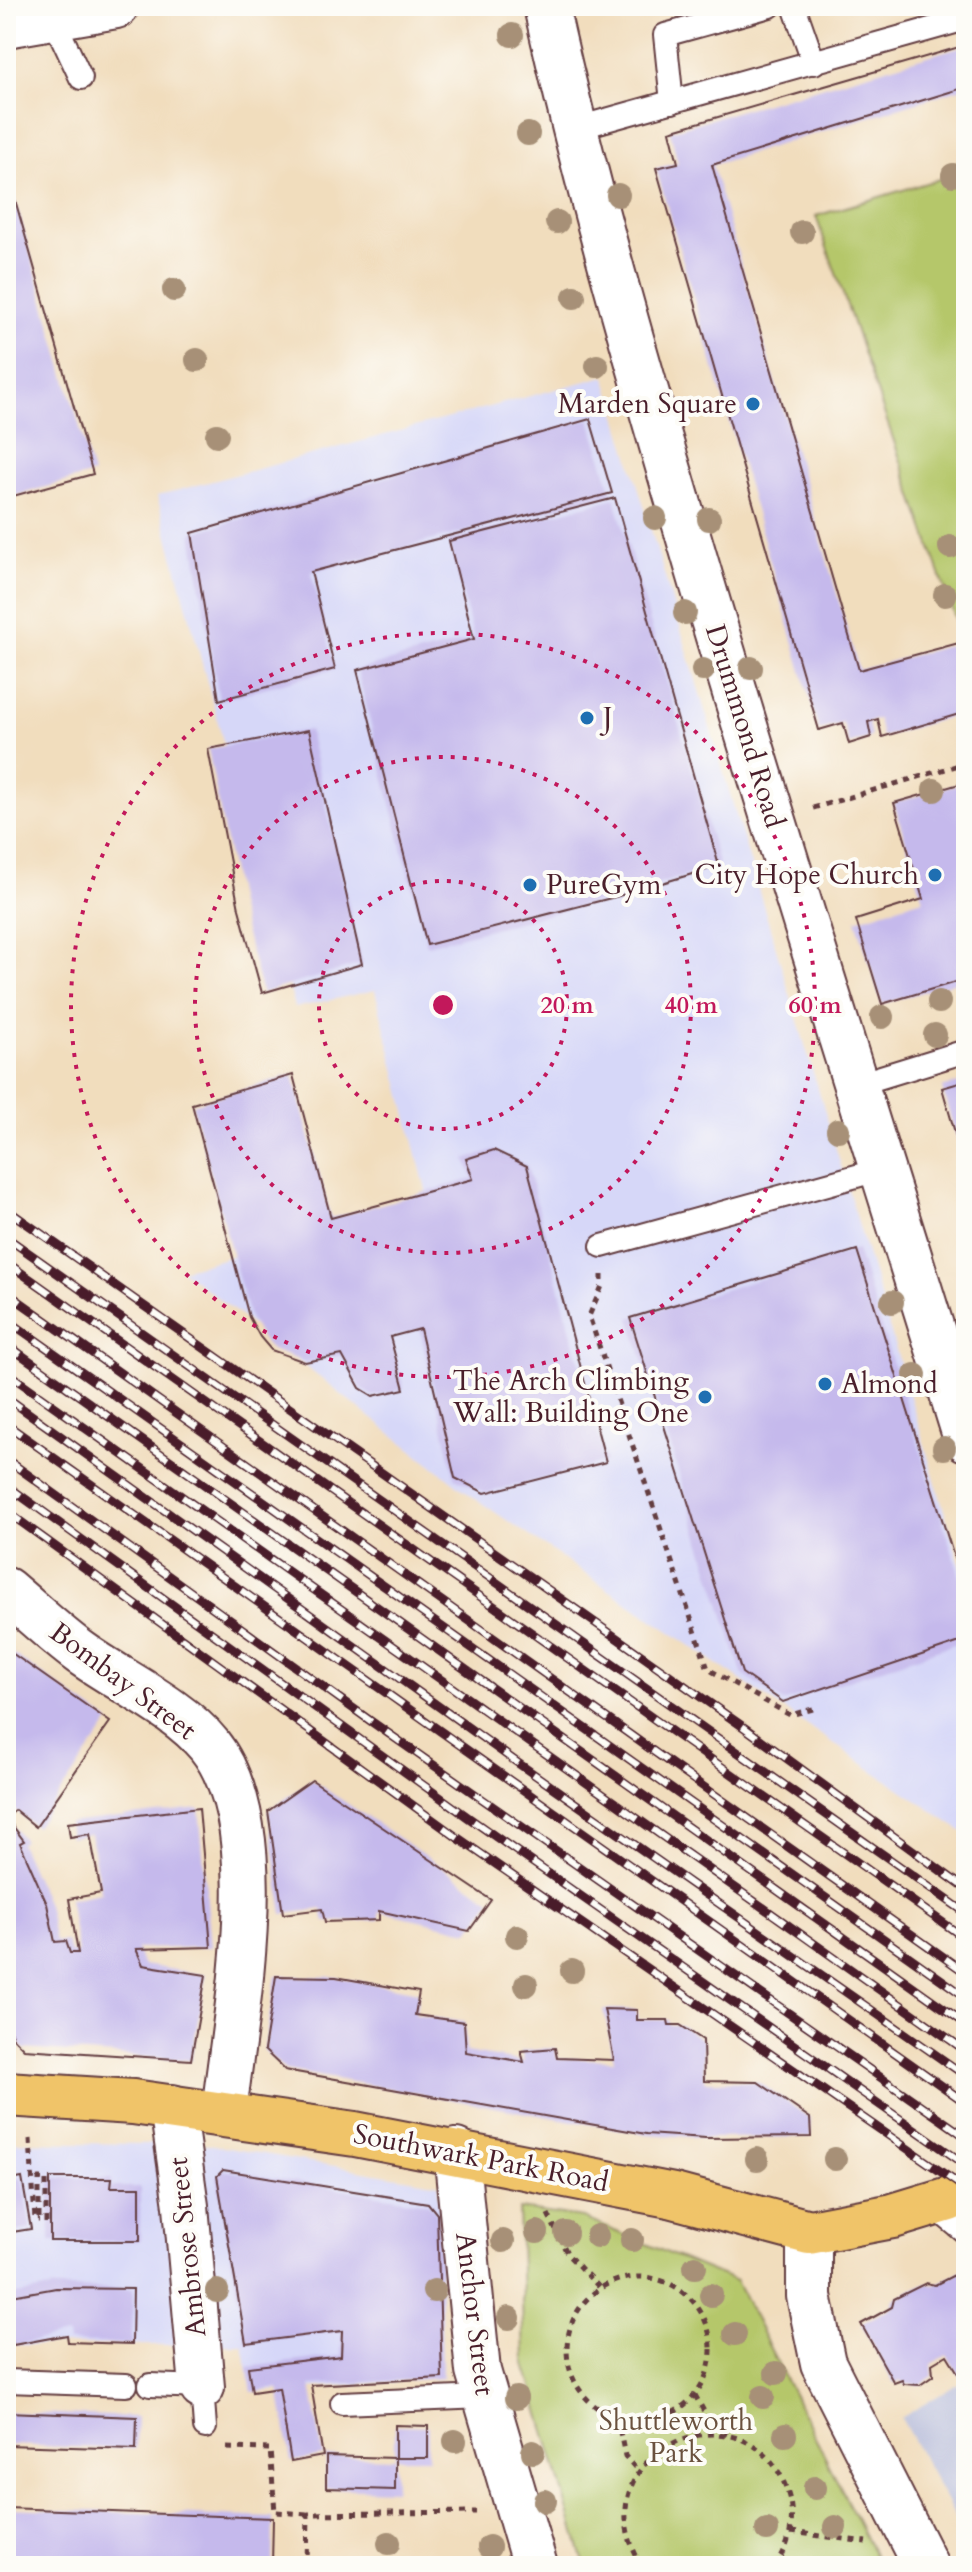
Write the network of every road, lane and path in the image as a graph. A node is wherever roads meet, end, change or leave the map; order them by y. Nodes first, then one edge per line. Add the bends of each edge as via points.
1 (116, 6) edge
2 (546, 6) edge
3 (770, 6) edge
4 (794, 6) edge
5 (51, 11) edge
6 (966, 19) edge
7 (6, 25) edge
8 (814, 63) junction
9 (81, 78) dead end
10 (672, 102) junction
11 (574, 129) junction
12 (966, 763) edge
13 (774, 819) junction
14 (966, 1051) edge
15 (855, 1085) junction
16 (882, 1169) junction
17 (602, 1246) joint
18 (966, 1439) edge
19 (6, 1590) edge
20 (813, 1709) dead end
21 (6, 2094) edge
22 (172, 2107) junction
23 (224, 2114) junction
24 (30, 2138) dead end
25 (456, 2151) junction
26 (541, 2200) dead end
27 (949, 2213) edge
28 (46, 2227) dead end
29 (809, 2232) junction
30 (599, 2287) junction
31 (6, 2381) edge
32 (126, 2385) dead end
33 (150, 2385) dead end
34 (695, 2395) junction
35 (483, 2397) junction
36 (342, 2403) dead end
37 (203, 2407) junction
38 (617, 2418) junction
39 (728, 2435) junction
40 (638, 2471) junction
41 (517, 2512) junction
42 (308, 2514) junction
43 (791, 2532) junction
44 (877, 2544) dead end
45 (307, 2566) edge
46 (535, 2566) edge
47 (642, 2566) edge
48 (775, 2566) edge
49 (926, 2566) edge

1 - 5 street
2 - 11 street, Drummond Road
3 - 10 lane via 665,35
4 - 8 lane
5 - 7 street
5 - 9 lane
6 - 8 lane
8 - 10 lane
10 - 11 lane
11 - 13 street, Drummond Road via 643,383
12 - 13 path
13 - 15 street, Drummond Road
14 - 15 lane
15 - 16 street, Drummond Road
16 - 17 lane
16 - 18 street, Drummond Road
17 - 20 path via 602,1286 589,1316 708,1669 790,1715
19 - 23 street, Bombay Street via 79,1651 190,1727 209,1745 231,1787 245,1884 241,1982
21 - 22 main road, Southwark Park Road
22 - 23 main road, Southwark Park Road
22 - 37 street, Ambrose Street
23 - 25 main road, Southwark Park Road
24 - 28 path via 35,2220 39,2179 46,2179
25 - 29 main road, Southwark Park Road via 674,2196
25 - 35 street, Anchor Street
26 - 30 path via 568,2255
27 - 29 main road, Southwark Park Road
29 - 49 street via 809,2296 823,2363
30 - 34 path via 626,2276 656,2277 685,2291 704,2315 712,2343 708,2372
30 - 38 path via 580,2305 568,2330 566,2358 574,2382 592,2405
31 - 32 lane
33 - 37 lane
34 - 38 path via 675,2412 647,2421
34 - 39 path via 707,2417
35 - 36 lane
35 - 41 street, Anchor Street
37 - 42 path via 223,2448 270,2449 275,2512
38 - 40 path via 625,2456
39 - 40 path via 702,2433 677,2439
39 - 43 path via 751,2445 778,2471 792,2507
40 - 47 path via 627,2495 625,2522
41 - 42 path
41 - 46 street, Anchor Street
42 - 45 path
43 - 44 path
43 - 48 path

